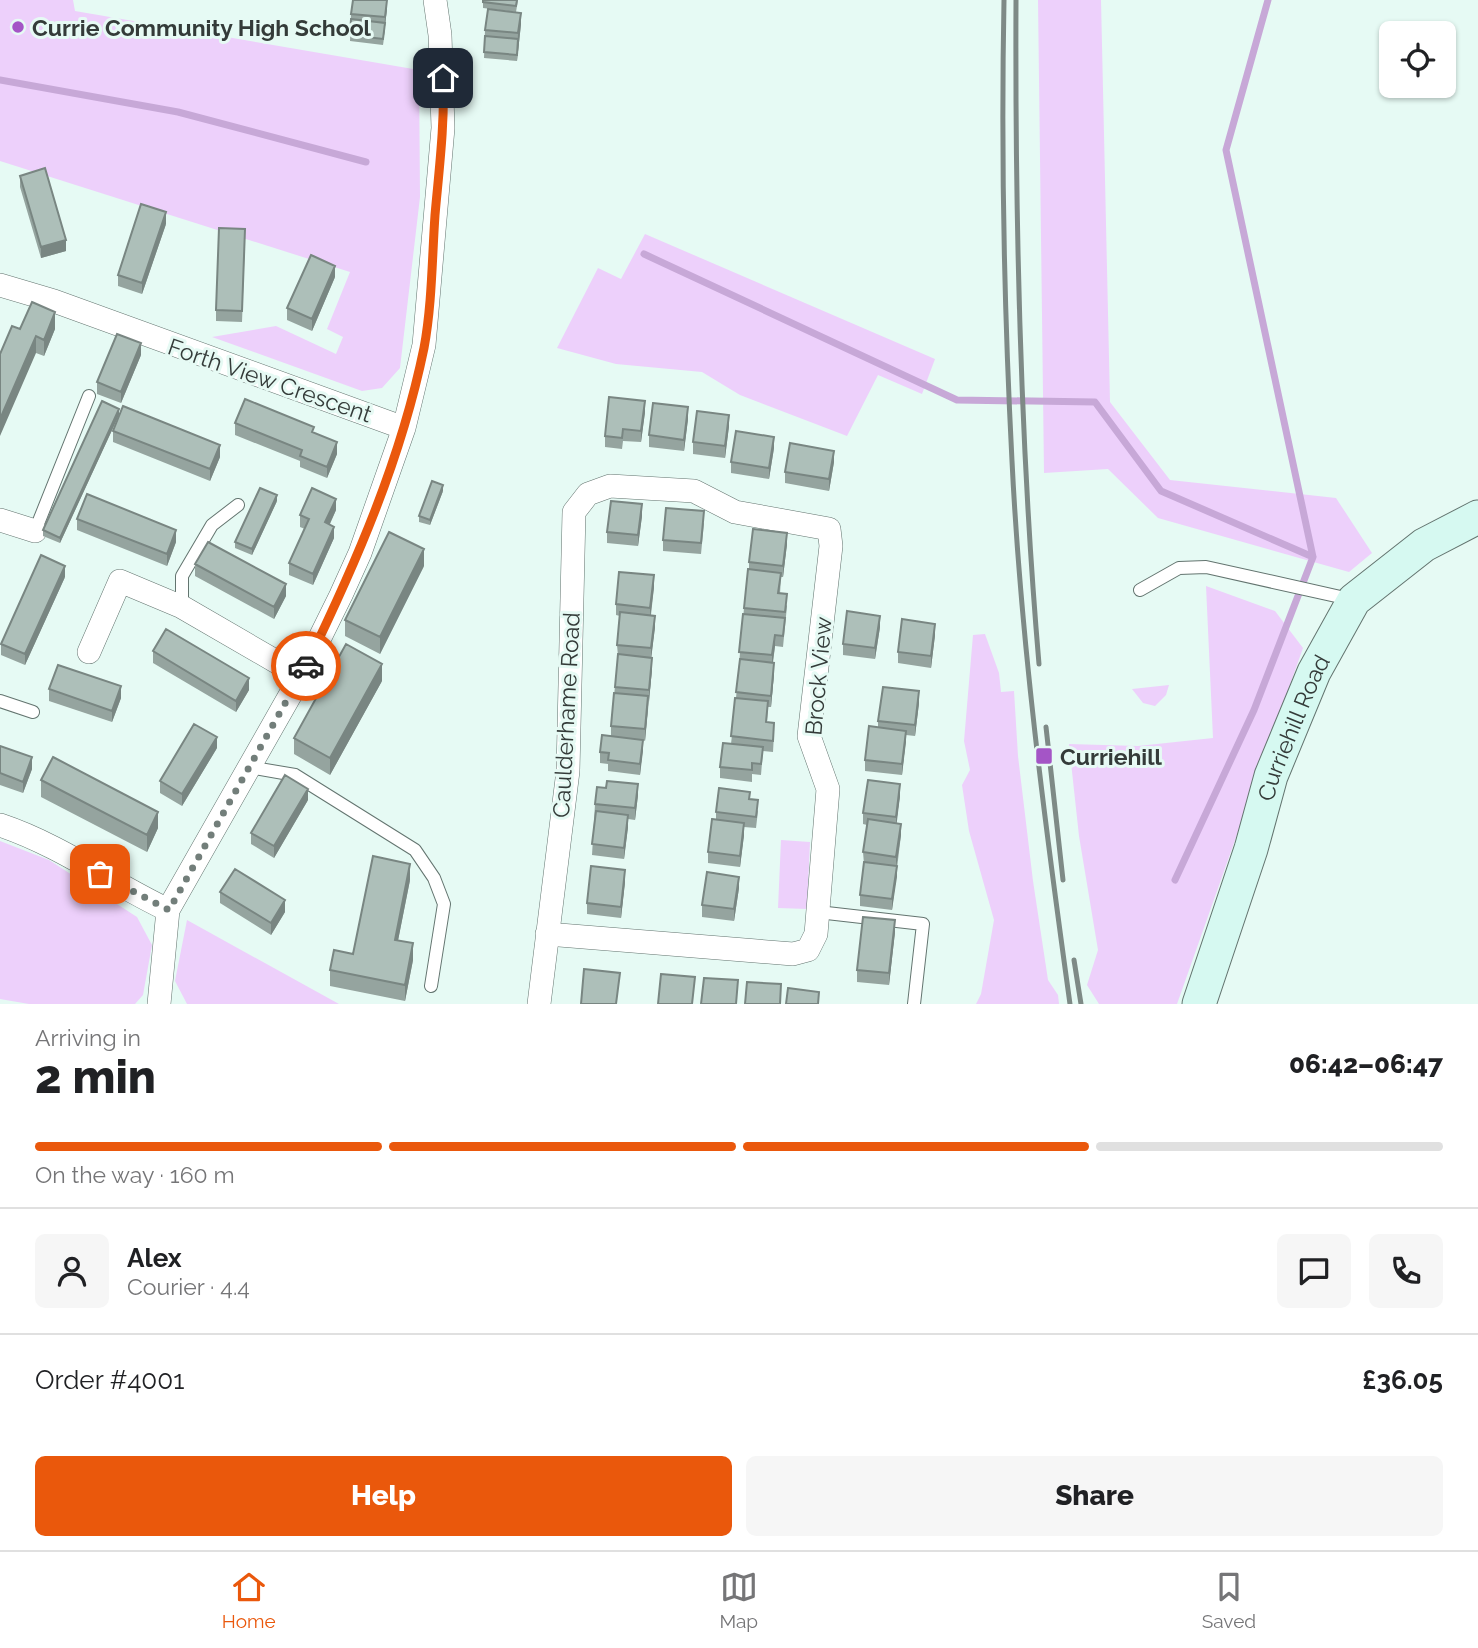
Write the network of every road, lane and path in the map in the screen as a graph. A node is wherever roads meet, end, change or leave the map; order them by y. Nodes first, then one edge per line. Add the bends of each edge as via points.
1 (435, 0) edge
2 (0, 285) edge
3 (89, 397) dead end
4 (404, 428) junction
5 (610, 486) joint
6 (238, 505) dead end
7 (1478, 517) edge
8 (0, 520) edge
9 (35, 531) joint
10 (1140, 590) dead end
11 (1354, 600) junction
12 (182, 607) junction
13 (89, 652) dead end
14 (301, 677) junction
15 (0, 701) edge
16 (33, 712) dead end
17 (248, 767) junction
18 (0, 825) edge
19 (169, 910) junction
20 (818, 912) junction
21 (547, 934) junction
22 (431, 986) dead end
23 (159, 1004) edge
24 (539, 1004) edge
25 (914, 1004) edge
26 (1199, 1004) edge

1 - 4 street via 443,128 424,345
2 - 4 street, Forth View Crescent
3 - 9 lane
4 - 14 street via 360,553
5 - 20 street, Brock View via 694,491 735,512 829,529 831,546 809,736 828,789
5 - 21 street, Caulderhame Road via 588,494 575,512 568,771
6 - 12 lane via 212,524 182,576
7 - 11 street, Curriehill Road via 1424,545
8 - 9 street
10 - 11 lane via 1179,569 1206,567
11 - 26 street, Curriehill Road via 1314,673 1272,776
12 - 13 street via 120,581
12 - 14 street
14 - 17 street
15 - 16 lane
17 - 19 street
17 - 22 lane via 295,775 415,850 444,904
18 - 19 street via 30,835
19 - 23 street
20 - 21 street, Brock View via 816,934 808,950 793,954
20 - 25 lane via 923,924
21 - 24 street, Caulderhame Road

